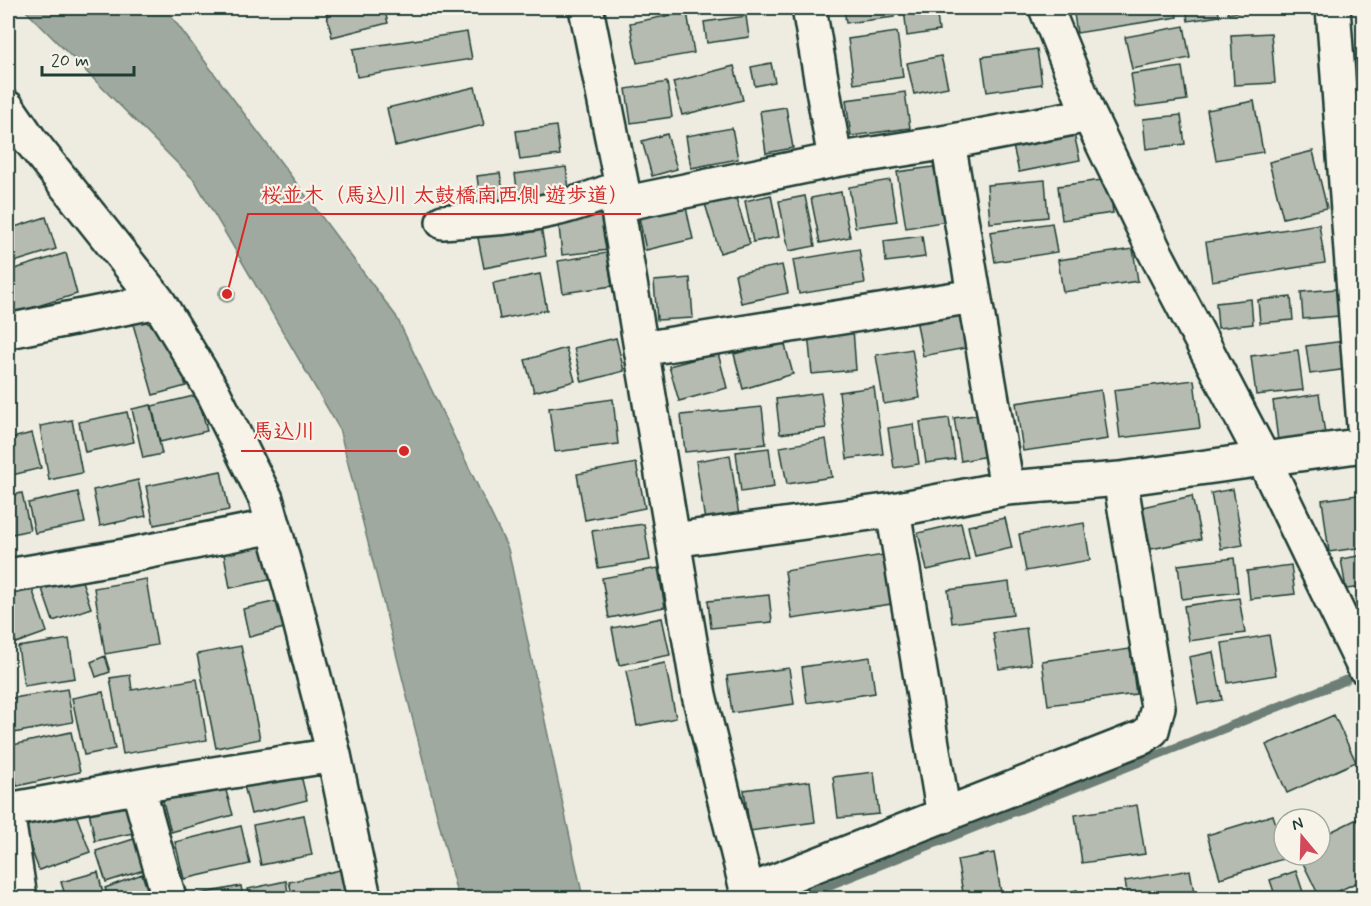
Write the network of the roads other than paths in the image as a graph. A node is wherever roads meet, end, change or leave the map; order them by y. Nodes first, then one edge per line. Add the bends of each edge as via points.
1 (586, 8) edge
2 (809, 8) edge
3 (1046, 8) edge
4 (1333, 8) edge
5 (8, 108) edge
6 (1089, 115) junction
7 (948, 142) junction
8 (835, 160) junction
9 (620, 196) junction
10 (443, 222) dead end
11 (974, 296) junction
12 (158, 301) junction
13 (8, 331) edge
14 (641, 349) junction
15 (1364, 426) edge
16 (1364, 445) edge
17 (1263, 458) junction
18 (1120, 479) junction
19 (1007, 488) junction
20 (893, 510) junction
21 (274, 526) junction
22 (673, 540) junction
23 (8, 576) edge
24 (1364, 666) edge
25 (334, 755) junction
26 (138, 787) junction
27 (8, 810) edge
28 (944, 816) junction
29 (8, 818) edge
30 (748, 895) edge
31 (20, 898) edge
32 (169, 898) edge
33 (364, 898) edge

1 - 9 street
2 - 8 street
3 - 6 street
4 - 15 street
5 - 12 street
6 - 7 street
6 - 17 street via 1154,250
7 - 8 street
7 - 11 street
8 - 9 street
9 - 10 street via 555,210
9 - 14 street
11 - 14 street
11 - 19 street
12 - 13 street
12 - 21 street via 213,392 266,499
14 - 22 street
16 - 17 street
17 - 18 street
17 - 24 street
18 - 19 street
18 - 28 street via 1158,708 1152,730 1143,737
19 - 20 street
20 - 22 street
20 - 28 street
21 - 23 street
21 - 25 street
22 - 30 street via 699,695
25 - 26 street
25 - 33 street
26 - 27 street
26 - 32 street
28 - 30 street
29 - 31 street

